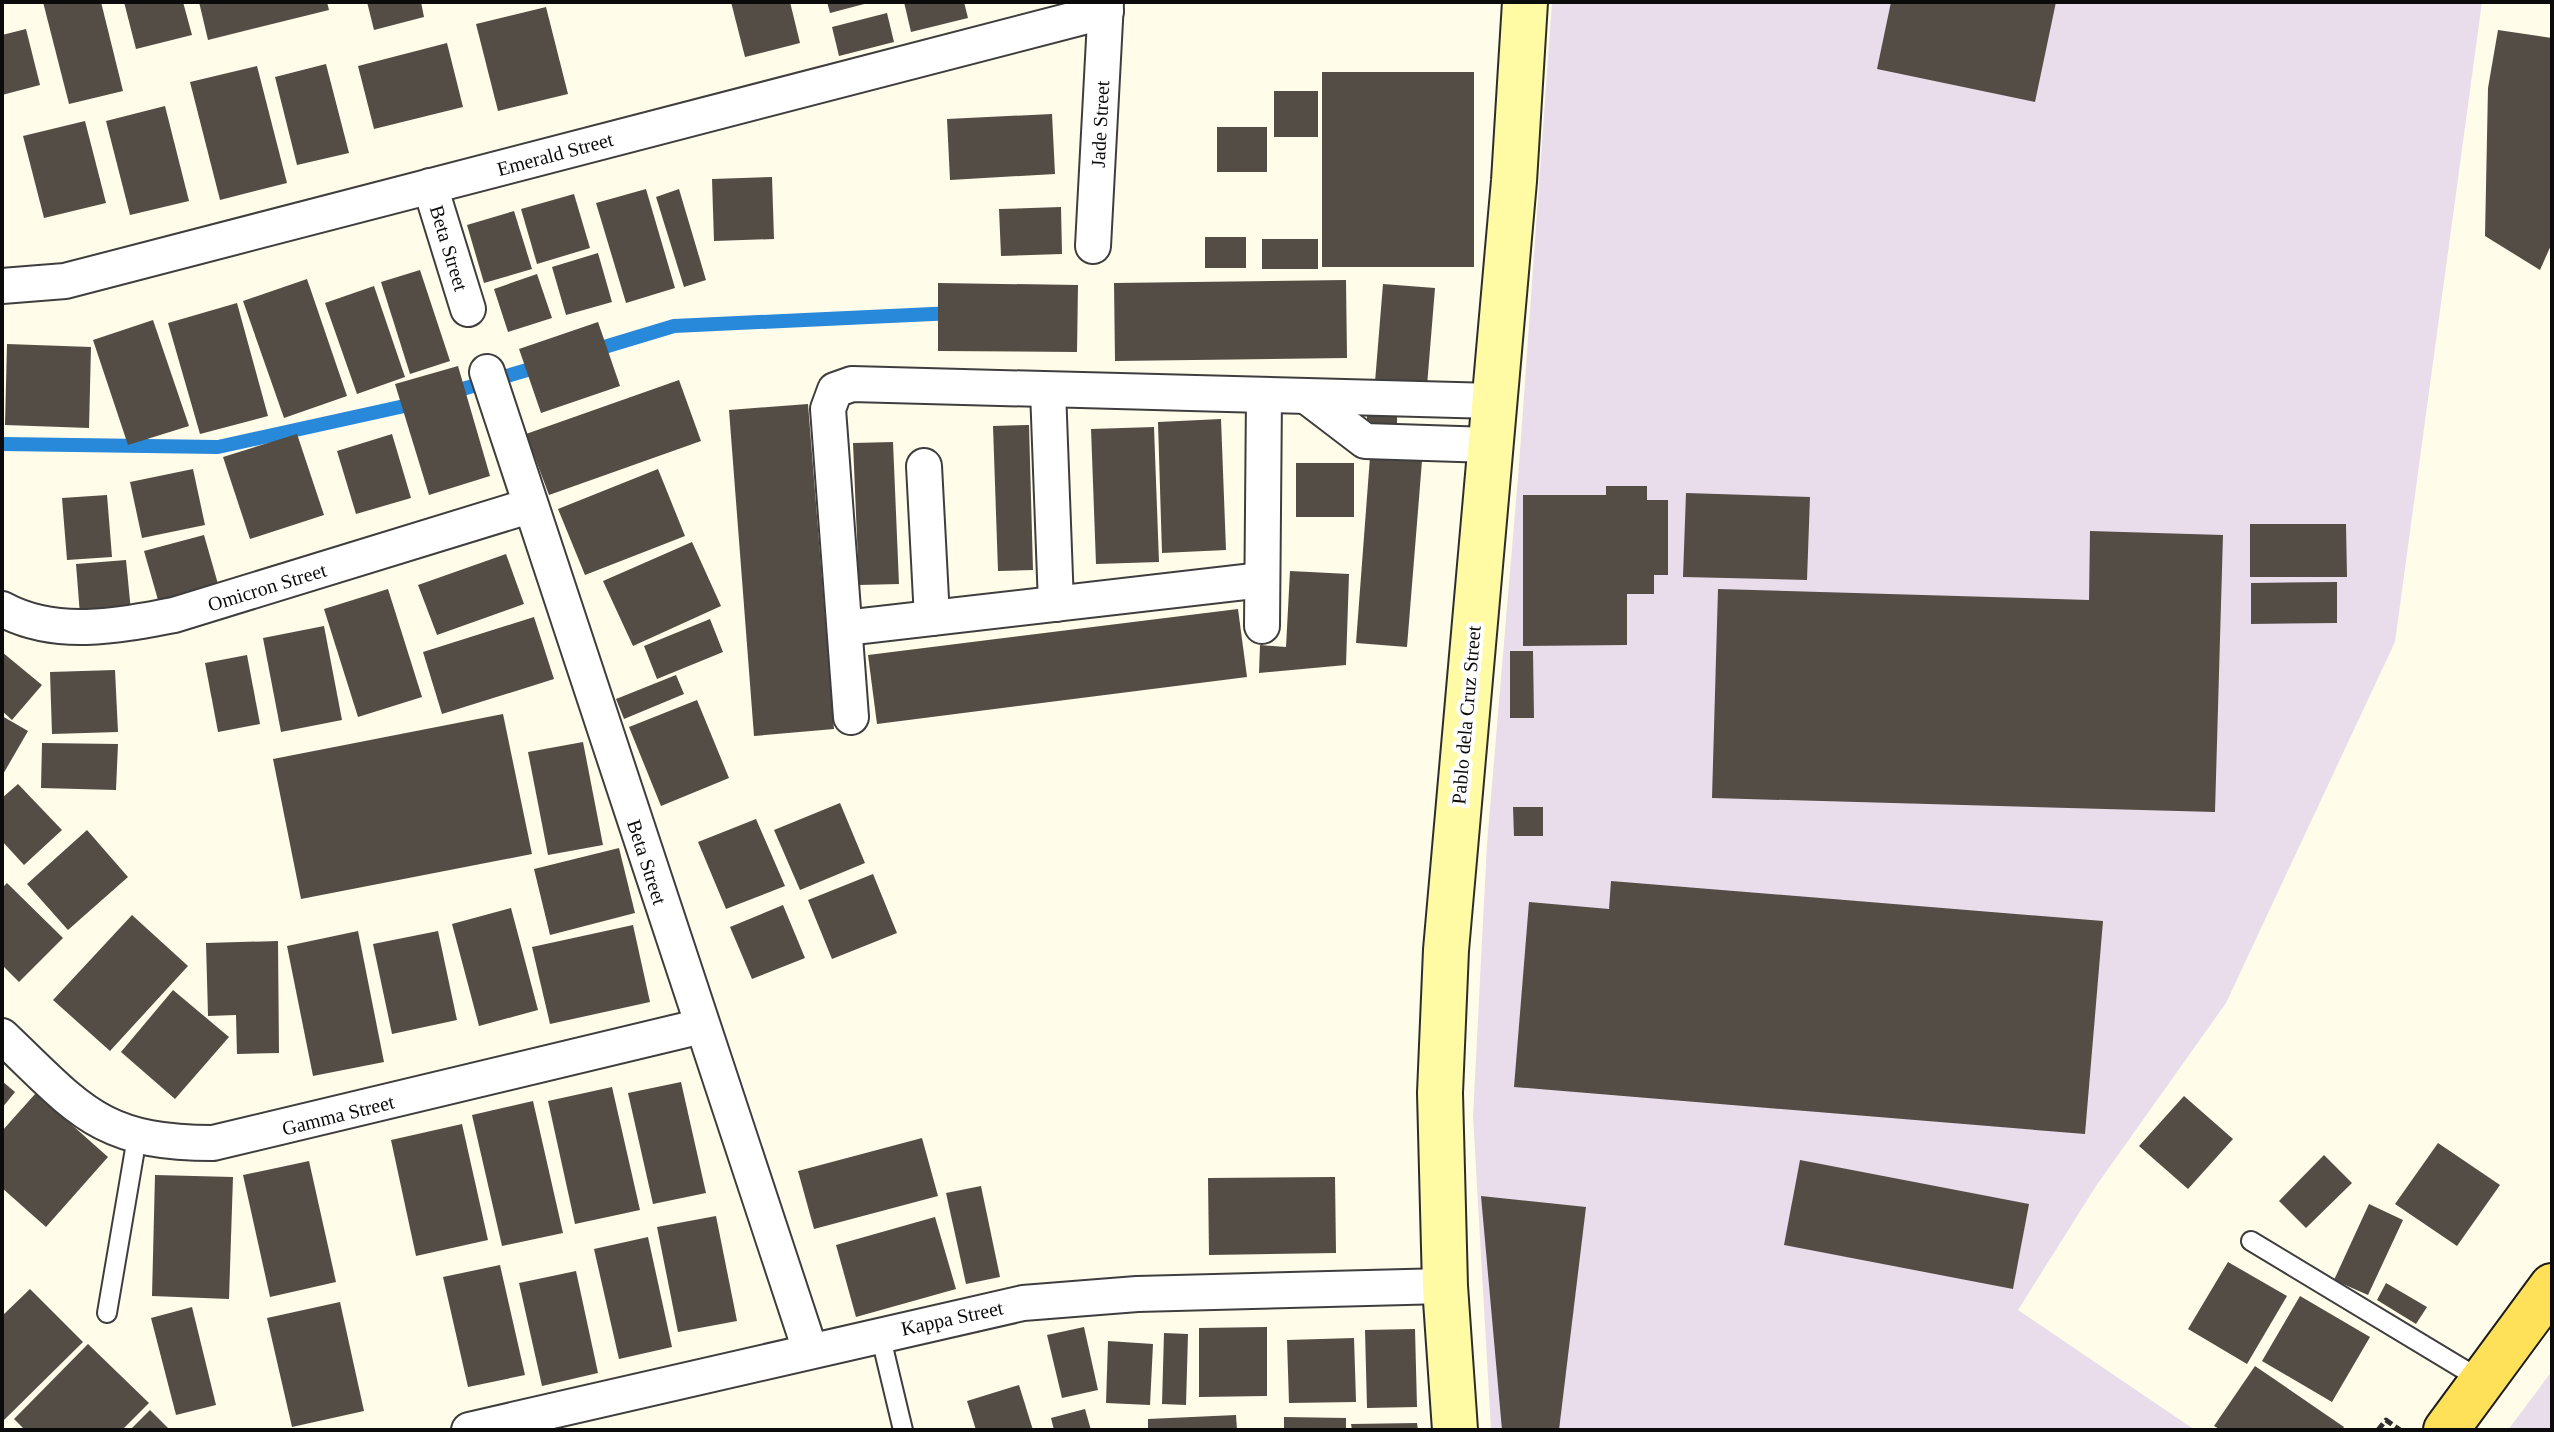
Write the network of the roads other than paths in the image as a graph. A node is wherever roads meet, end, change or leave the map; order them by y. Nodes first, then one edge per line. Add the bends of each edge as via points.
1 (1525, 2) edge
2 (1106, 7) edge
3 (430, 186) junction
4 (1093, 246) dead end
5 (2, 286) edge
6 (468, 309) dead end
7 (487, 372) dead end
8 (1048, 390) junction
9 (1264, 396) junction
10 (1306, 396) junction
11 (1494, 401) junction
12 (1490, 445) junction
13 (924, 466) dead end
14 (529, 506) junction
15 (1262, 580) junction
16 (1056, 604) junction
17 (2, 609) edge
18 (932, 618) junction
19 (1262, 626) dead end
20 (845, 628) junction
21 (851, 717) dead end
22 (702, 1026) junction
23 (2, 1036) edge
24 (137, 1137) junction
25 (2251, 1241) dead end
26 (1445, 1286) junction
27 (2552, 1286) edge
28 (107, 1313) dead end
29 (880, 1334) junction
30 (810, 1350) junction
31 (2483, 1381) junction
32 (469, 1430) edge
33 (903, 1430) edge
34 (1455, 1430) edge
35 (2446, 1430) edge

1 - 11 street, Pablo dela Cruz Street
2 - 3 street, Emerald Street
2 - 4 street, Jade Street
3 - 5 street, Emerald Street via 65,281
3 - 6 street, Beta Street
7 - 14 street, Beta Street
8 - 9 street
8 - 16 street
8 - 20 street via 852,384 835,390 828,409
9 - 10 street
9 - 15 street
10 - 11 street
10 - 12 street via 1365,441
11 - 12 street, Pablo dela Cruz Street
12 - 26 street, Pablo dela Cruz Street via 1446,950 1440,1093
13 - 18 street
14 - 17 street, Omicron Street via 174,615 71,628 21,620
14 - 22 street, Beta Street
15 - 16 street
15 - 19 street
16 - 18 street
18 - 20 street
20 - 21 street
22 - 24 street, Gamma Street via 213,1143
22 - 30 street, Beta Street
23 - 24 street, Gamma Street via 73,1103 103,1125
24 - 28 lane
25 - 31 lane
26 - 29 street, Kappa Street via 1077,1297 1023,1303
26 - 34 street, Pablo dela Cruz Street
27 - 31 main road
29 - 30 street, Kappa Street
29 - 33 lane
30 - 32 street, Kappa Street
31 - 35 main road

